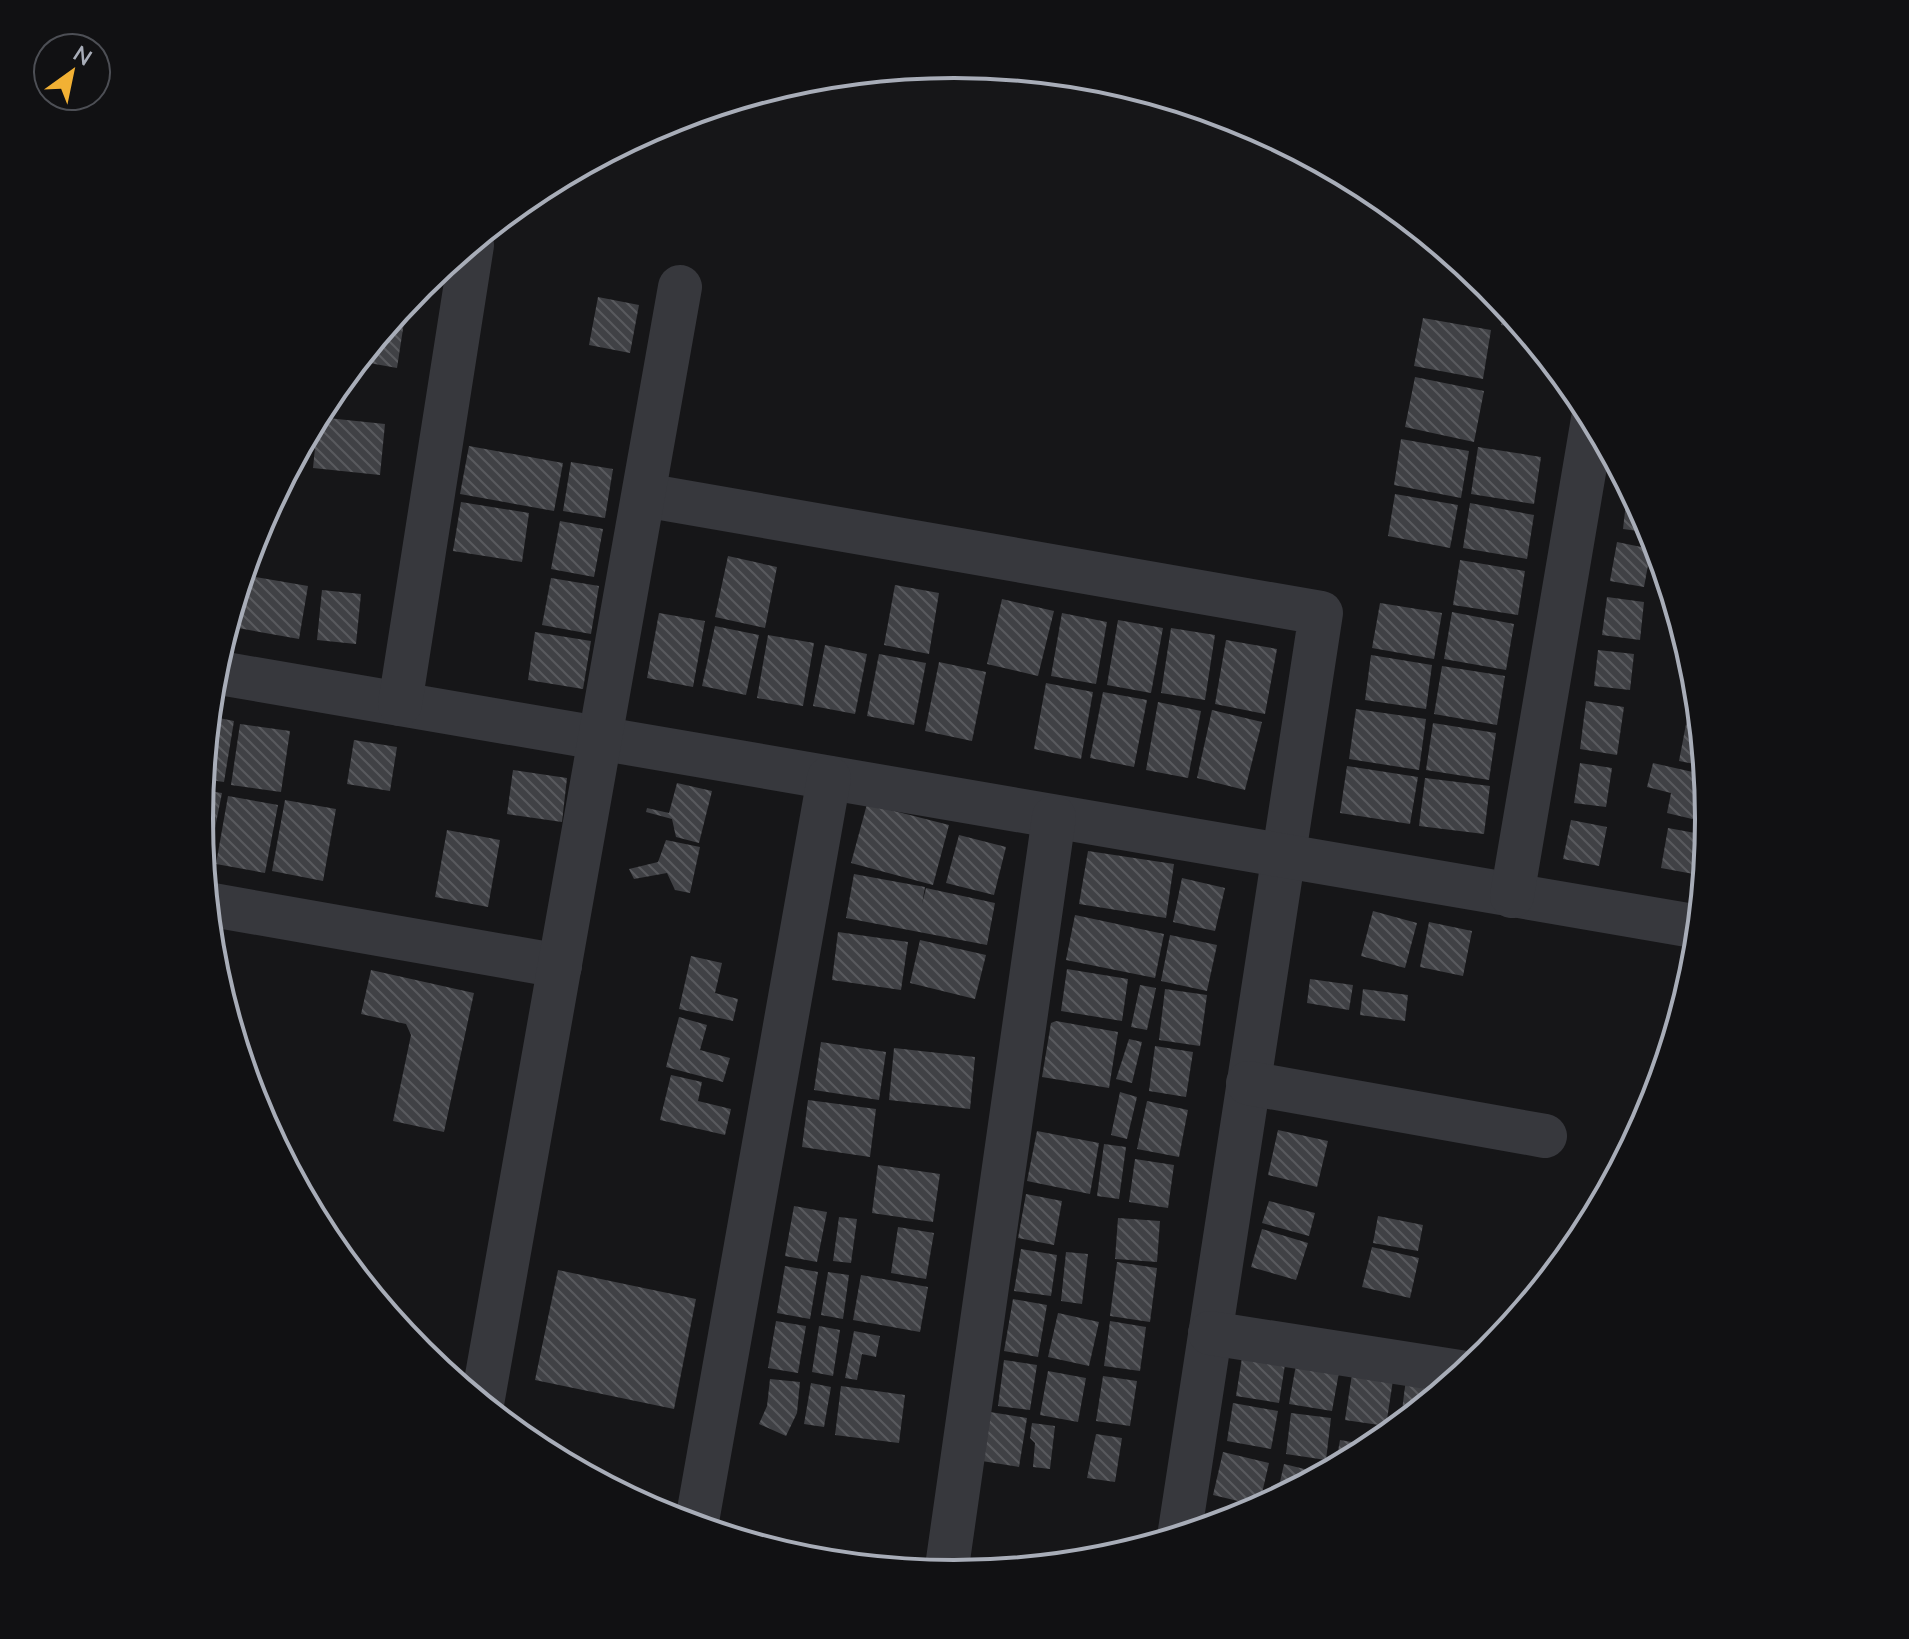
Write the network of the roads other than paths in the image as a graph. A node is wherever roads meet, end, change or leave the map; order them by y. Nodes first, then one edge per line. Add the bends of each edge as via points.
1 (470, 259) edge
2 (680, 287) dead end
3 (1590, 438) edge
4 (644, 495) junction
5 (227, 674) edge
6 (400, 704) junction
7 (601, 739) junction
8 (829, 778) junction
9 (1054, 817) junction
10 (1283, 856) junction
11 (1512, 896) junction
12 (218, 906) edge
13 (1688, 925) edge
14 (560, 966) junction
15 (1248, 1083) junction
16 (1545, 1136) dead end
17 (1210, 1333) junction
18 (1450, 1371) edge
19 (484, 1392) edge
20 (698, 1515) edge
21 (1181, 1526) edge
22 (948, 1561) edge

1 - 6 street
2 - 4 street
3 - 11 street
4 - 7 street
4 - 10 street via 1321,613
5 - 6 street
6 - 7 street
7 - 8 street
7 - 14 street
8 - 9 street
8 - 20 street
9 - 10 street
9 - 22 street
10 - 11 street
10 - 15 street
11 - 13 street
12 - 14 street
14 - 19 street
15 - 16 street
15 - 17 street
17 - 18 street
17 - 21 street

